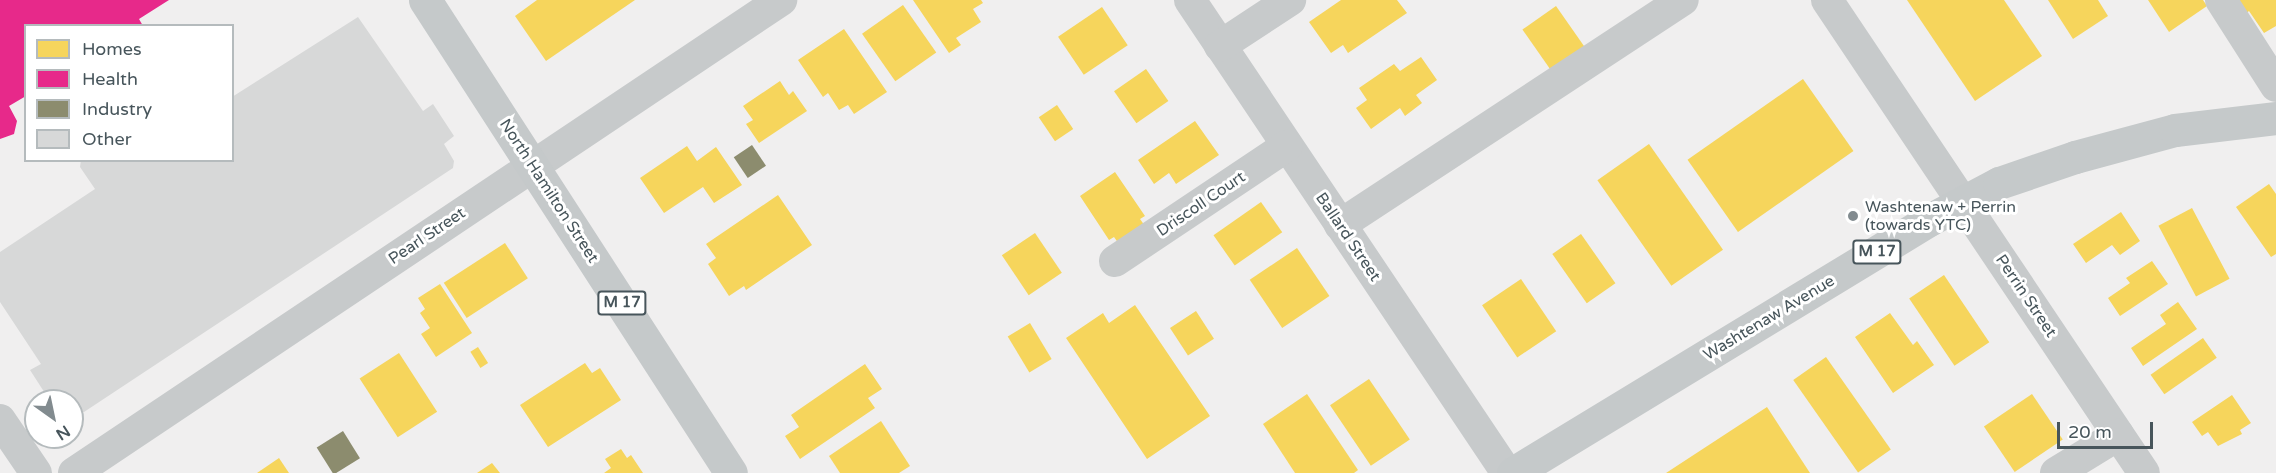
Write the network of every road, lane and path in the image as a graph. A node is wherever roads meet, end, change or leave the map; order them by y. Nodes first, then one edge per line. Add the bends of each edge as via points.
1 (425, 0) edge
2 (781, 0) edge
3 (1190, 0) edge
4 (1290, 0) edge
5 (1683, 0) edge
6 (1827, 0) edge
7 (2221, 0) edge
8 (1220, 46) junction
9 (2276, 86) edge
10 (2276, 118) edge
11 (1287, 146) junction
12 (532, 165) junction
13 (1963, 201) junction
14 (1340, 225) junction
15 (1115, 261) dead end
16 (0, 420) edge
17 (2118, 435) junction
18 (36, 473) edge
19 (74, 473) edge
20 (731, 473) edge
21 (1507, 473) edge
22 (1513, 473) edge
23 (2056, 473) edge
24 (2144, 473) edge

1 - 12 main road, North Hamilton Street / M 17
2 - 12 street, Pearl Street
3 - 8 street, Ballard Street
4 - 8 street
5 - 14 street
6 - 13 street, Perrin Street
7 - 9 street
8 - 11 street, Ballard Street
10 - 13 main road, Washtenaw Avenue / M 17 via 2154,135 2074,157 1999,183
11 - 14 street, Ballard Street
11 - 15 street, Driscoll Court
12 - 19 street, Pearl Street
12 - 20 main road, North Hamilton Street / M 17
13 - 17 street, Perrin Street
13 - 22 main road, Washtenaw Avenue / M 17
14 - 21 street, Ballard Street
16 - 18 street
17 - 23 street
17 - 24 street, Perrin Street

